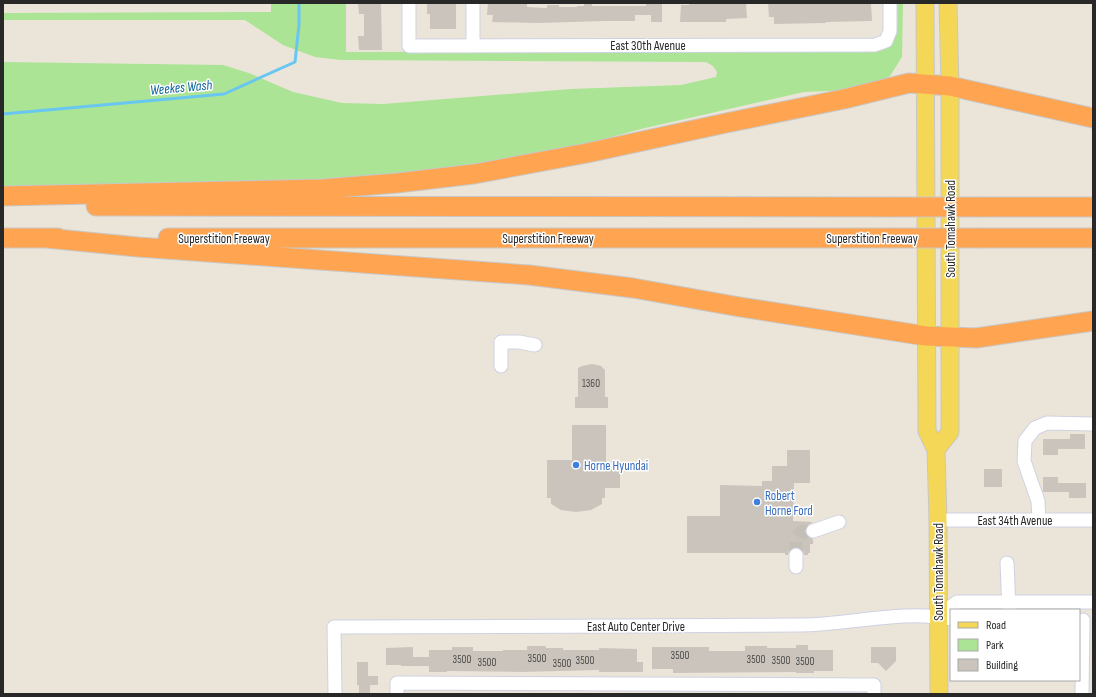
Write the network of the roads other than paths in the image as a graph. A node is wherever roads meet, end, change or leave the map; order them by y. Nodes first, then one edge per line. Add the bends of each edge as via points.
1 (408, 3) edge
2 (473, 3) edge
3 (890, 3) edge
4 (926, 3) edge
5 (948, 3) edge
6 (473, 45) junction
7 (926, 84) junction
8 (950, 86) junction
9 (1093, 118) edge
10 (3, 196) edge
11 (3, 206) edge
12 (1093, 207) edge
13 (3, 238) edge
14 (46, 238) junction
15 (1093, 238) edge
16 (1093, 321) edge
17 (926, 336) junction
18 (950, 337) junction
19 (535, 345) dead end
20 (501, 366) dead end
21 (1093, 424) edge
22 (936, 450) junction
23 (938, 520) junction
24 (1039, 520) junction
25 (1093, 520) edge
26 (839, 522) dead end
27 (813, 531) tunnel mouth
28 (1007, 563) dead end
29 (1093, 602) edge
30 (1009, 606) edge
31 (951, 609) edge
32 (944, 618) edge
33 (1085, 620) edge
34 (397, 689) edge
35 (654, 690) edge
36 (763, 690) edge
37 (335, 694) edge
38 (874, 694) edge
39 (939, 694) edge
40 (1082, 694) edge

1 - 6 street, East 30th Avenue via 409,46
2 - 6 street
3 - 6 street, East 30th Avenue via 890,31 886,41 876,45
4 - 7 main road, South Tomahawk Road
5 - 8 main road, South Tomahawk Road
7 - 8 highway
7 - 10 highway via 909,83 844,99 474,174 322,189
7 - 17 main road, South Tomahawk Road
8 - 9 highway
8 - 18 main road, South Tomahawk Road
11 - 12 highway, bridge
13 - 14 highway, Superstition Freeway
14 - 15 highway, Superstition Freeway, bridge
14 - 17 highway via 529,275 632,288
16 - 18 highway via 976,338
17 - 18 highway
17 - 22 main road, South Tomahawk Road via 927,431
18 - 22 main road, South Tomahawk Road via 950,432
19 - 20 street via 501,342
21 - 24 street via 1047,423 1035,428 1025,441 1024,461 1038,501
22 - 23 main road, South Tomahawk Road
23 - 24 street, East 34th Avenue
23 - 32 main road, South Tomahawk Road
24 - 25 street, East 34th Avenue
26 - 27 street
28 - 30 street
29 - 30 street
30 - 31 street via 957,602
32 - 37 street, East Auto Center Drive via 893,617 817,625 334,627
32 - 39 main road, South Tomahawk Road
33 - 40 street
34 - 35 street
35 - 36 street
36 - 38 street via 874,685

